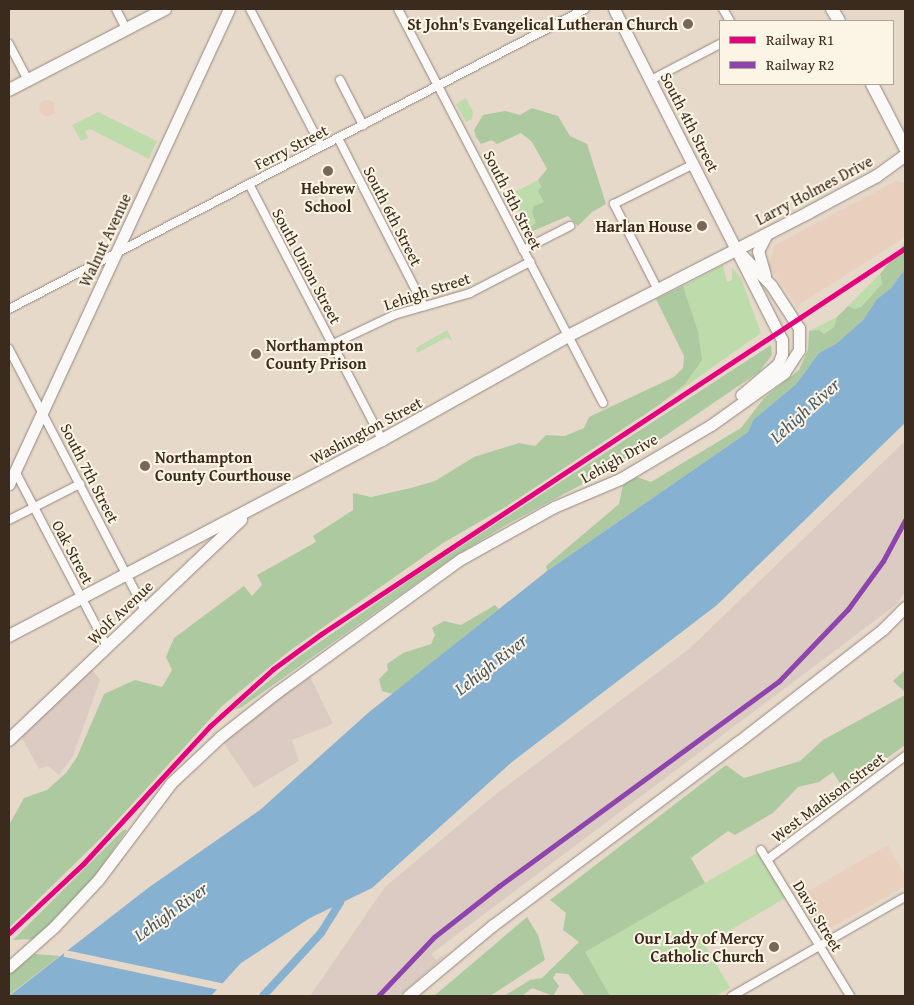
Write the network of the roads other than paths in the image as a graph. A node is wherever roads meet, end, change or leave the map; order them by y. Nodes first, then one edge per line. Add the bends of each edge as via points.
1 (116, 9) edge
2 (165, 9) edge
3 (229, 9) edge
4 (250, 9) edge
5 (398, 9) edge
6 (586, 9) edge
7 (614, 9) edge
8 (723, 9) edge
9 (832, 9) edge
10 (729, 20) edge
11 (838, 20) edge
12 (126, 29) junction
13 (9, 44) edge
14 (719, 45) edge
15 (28, 80) junction
16 (340, 80) dead end
17 (651, 80) junction
18 (873, 85) edge
19 (438, 86) junction
20 (9, 90) edge
21 (363, 125) junction
22 (338, 138) junction
23 (321, 146) junction
24 (905, 148) edge
25 (905, 156) edge
26 (694, 164) junction
27 (249, 184) junction
28 (570, 226) dead end
29 (766, 235) junction
30 (523, 250) junction
31 (737, 250) junction
32 (116, 253) junction
33 (530, 262) junction
34 (770, 285) junction
35 (658, 290) junction
36 (424, 306) junction
37 (9, 309) edge
38 (568, 336) junction
39 (333, 344) junction
40 (9, 349) edge
41 (603, 403) dead end
42 (42, 410) junction
43 (382, 440) junction
44 (672, 447) junction
45 (14, 471) junction
46 (9, 484) edge
47 (80, 484) junction
48 (34, 507) junction
49 (254, 508) junction
50 (9, 520) edge
51 (200, 537) junction
52 (206, 553) junction
53 (127, 575) junction
54 (82, 598) junction
55 (905, 608) edge
56 (145, 610) junction
57 (9, 636) edge
58 (107, 646) junction
59 (9, 740) edge
60 (905, 756) edge
61 (761, 850) dead end
62 (768, 859) junction
63 (905, 897) edge
64 (820, 946) junction
65 (9, 967) edge
66 (408, 996) edge
67 (732, 996) edge
68 (850, 996) edge

1 - 12 street
2 - 12 main road
3 - 32 street, Walnut Avenue
4 - 23 street
5 - 19 street, South 5th Street
6 - 19 street, Ferry Street
7 - 17 street, South 4th Street
8 - 10 street
9 - 11 main road
12 - 15 main road
13 - 15 street
14 - 17 street
15 - 20 main road
16 - 21 street
17 - 26 street, South 4th Street
18 - 24 main road
19 - 21 street, Ferry Street
19 - 30 street, South 5th Street
21 - 22 street, Ferry Street
22 - 23 street, Ferry Street
22 - 36 street, South 6th Street
23 - 27 street, Ferry Street
25 - 29 main road, Larry Holmes Drive via 877,176
26 - 31 street, South 4th Street
26 - 35 street via 614,204
27 - 32 street, Ferry Street
27 - 39 street, South Union Street
28 - 30 street
29 - 31 main road, Larry Holmes Drive
29 - 34 street via 758,251
30 - 33 street, South 5th Street
31 - 34 street, Lehigh Drive
31 - 35 main road, Washington Street
31 - 44 street, Lehigh Drive via 740,262 782,338 781,358 769,373
32 - 37 street, Ferry Street
32 - 42 street, Walnut Avenue
33 - 36 street, Lehigh Street via 470,293
33 - 38 street, South 5th Street
34 - 44 street, Lehigh Drive via 799,328 795,360 777,379
35 - 38 main road, Washington Street
36 - 39 street, Lehigh Street via 376,323
38 - 41 street, South 5th Street
38 - 43 main road, Washington Street
39 - 43 street, South Union Street
40 - 42 street, South 7th Street
42 - 45 street, Walnut Avenue
42 - 47 street, South 7th Street
43 - 49 main road, Washington Street
44 - 65 street, Lehigh Drive via 620,479 554,507 461,559 277,692 220,737 171,783 98,880 54,927
45 - 46 street, Walnut Avenue
45 - 48 street, Oak Street
47 - 48 street
47 - 53 street, South 7th Street
48 - 50 street
48 - 54 street, Oak Street
49 - 51 main road, Washington Street
49 - 52 main road, Wolf Avenue
51 - 52 main road
51 - 53 main road, Washington Street
52 - 56 main road, Wolf Avenue
53 - 54 main road, Washington Street
53 - 56 street, South 7th Street
54 - 57 main road, Washington Street
54 - 58 street, Oak Street
55 - 66 street via 883,629 740,740 493,925
56 - 58 main road, Wolf Avenue
58 - 59 main road, Wolf Avenue
60 - 62 street, West Madison Street
61 - 62 street, Davis Street
62 - 64 street, Davis Street
63 - 64 street
64 - 67 street
64 - 68 street, Davis Street

